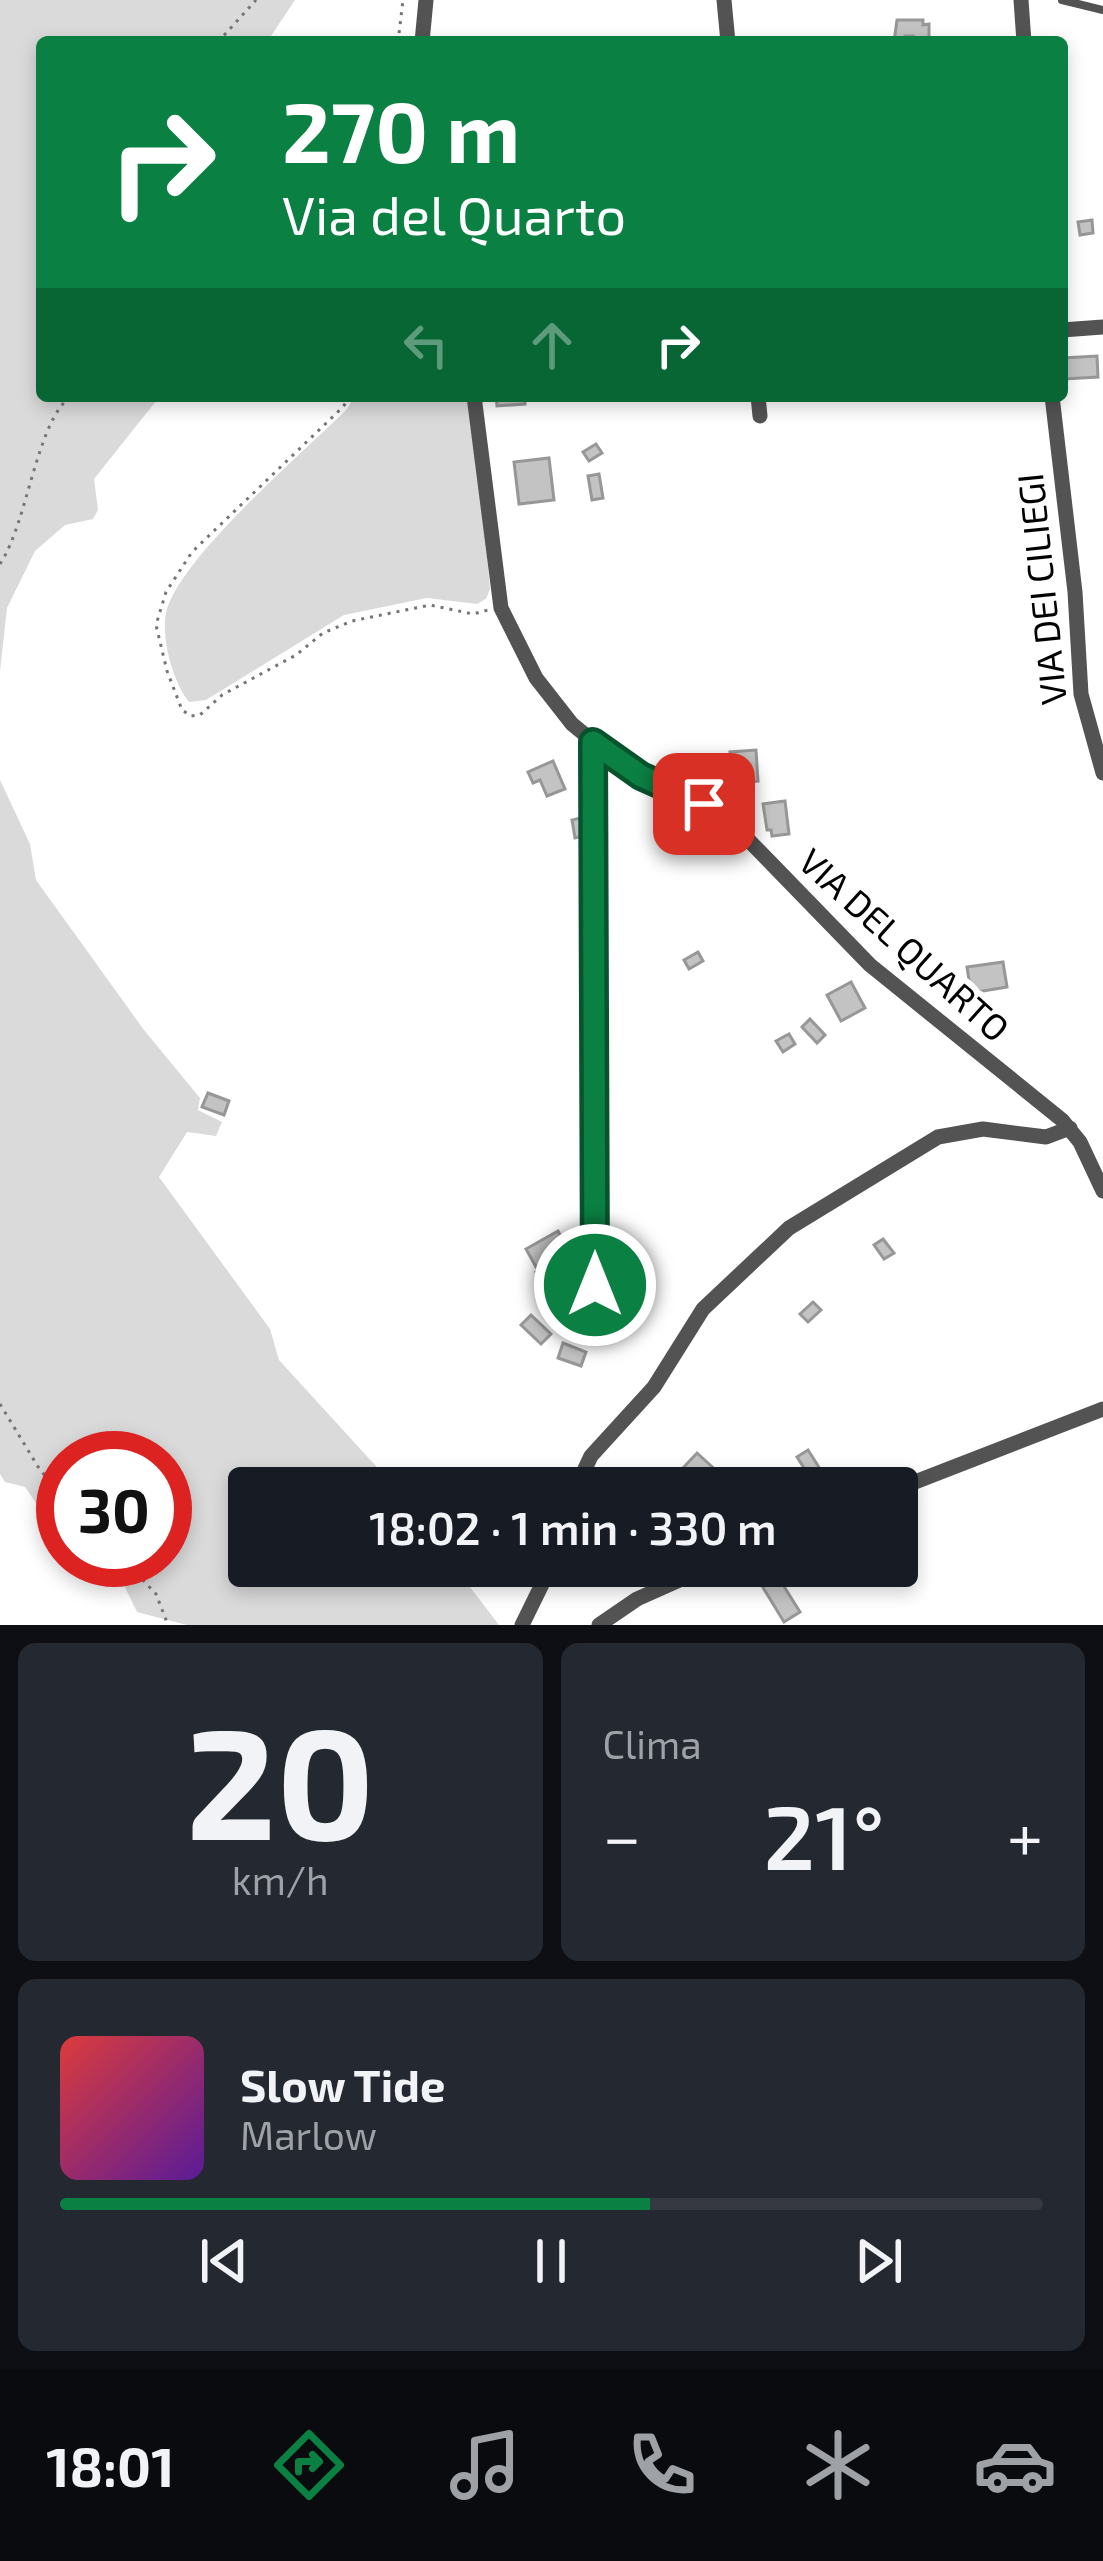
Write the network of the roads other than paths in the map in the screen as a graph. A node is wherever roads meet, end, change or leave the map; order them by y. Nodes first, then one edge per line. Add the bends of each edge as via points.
1 (426, 0) edge
2 (724, 0) edge
3 (1021, 0) edge
4 (1062, 0) edge
5 (1103, 10) edge
6 (423, 36) edge
7 (727, 36) edge
8 (1024, 36) edge
9 (1103, 327) edge
10 (1068, 330) edge
11 (475, 402) edge
12 (759, 402) edge
13 (1053, 402) edge
14 (760, 416) dead end
15 (593, 742) junction
16 (1103, 773) edge
17 (1070, 1128) junction
18 (1103, 1191) edge
19 (595, 1330) dead end
20 (1103, 1409) edge
21 (586, 1467) edge
22 (918, 1482) edge
23 (540, 1587) edge
24 (664, 1587) edge
25 (522, 1625) edge
26 (599, 1625) edge

1 - 6 street
2 - 7 street
3 - 8 street
4 - 5 lane
9 - 10 street
11 - 15 street, VIA DEL QUARTO via 500,603 544,690
12 - 14 street
13 - 16 street, VIA DEI CILIEGI via 1081,694
15 - 17 street, VIA DEL QUARTO via 728,820 862,958
15 - 19 street
17 - 18 street, VIA DEL QUARTO
17 - 21 street via 1046,1137 983,1129 946,1134 789,1228 703,1309 654,1387
20 - 22 street
23 - 25 street
24 - 26 street

